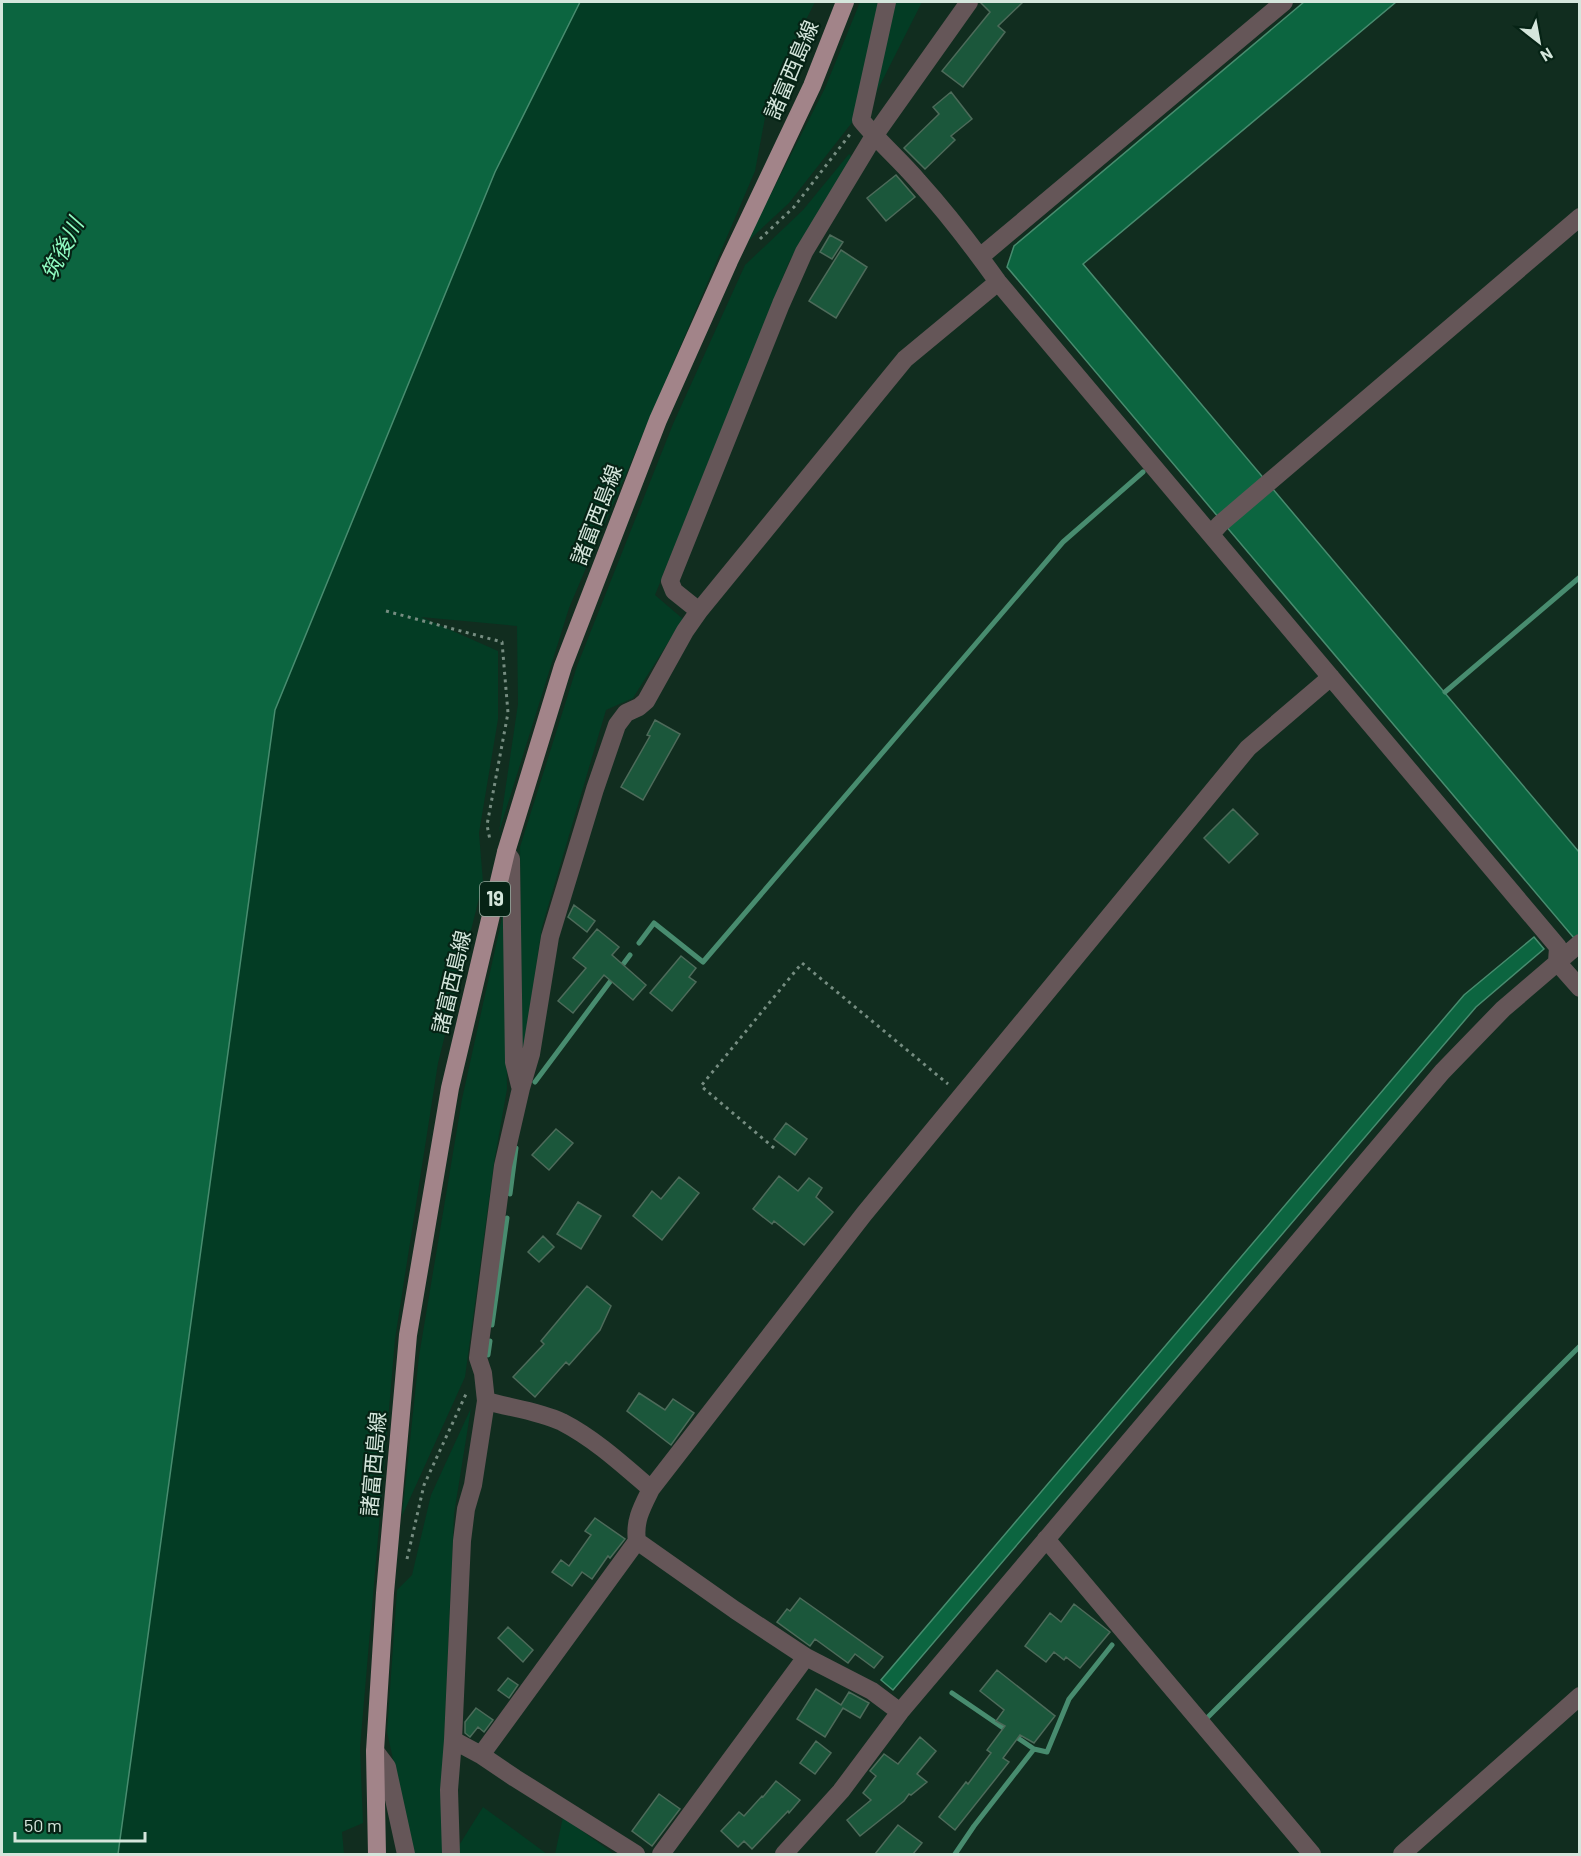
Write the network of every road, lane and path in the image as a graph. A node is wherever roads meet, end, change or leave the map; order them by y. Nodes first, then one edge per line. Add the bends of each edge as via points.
1 (845, 2) edge
2 (887, 2) edge
3 (969, 2) edge
4 (1284, 2) edge
5 (861, 120) junction
6 (874, 136) junction
7 (1580, 217) edge
8 (760, 239) dead end
9 (980, 257) junction
10 (998, 282) junction
11 (1215, 529) junction
12 (386, 610) dead end
13 (699, 611) junction
14 (1331, 677) junction
15 (506, 852) junction
16 (1578, 944) edge
17 (1557, 962) junction
18 (1580, 988) edge
19 (520, 1088) junction
20 (961, 1096) junction
21 (774, 1148) dead end
22 (483, 1373) junction
23 (486, 1401) junction
24 (651, 1489) junction
25 (1046, 1539) junction
26 (637, 1541) junction
27 (406, 1565) dead end
28 (806, 1656) junction
29 (1580, 1696) edge
30 (900, 1712) junction
31 (453, 1740) junction
32 (375, 1750) junction
33 (481, 1755) junction
34 (377, 1854) edge
35 (406, 1854) edge
36 (451, 1854) edge
37 (636, 1854) edge
38 (661, 1854) edge
39 (784, 1854) edge
40 (1312, 1854) edge
41 (1402, 1854) edge

1 - 15 main road, 諸富西島線 / 19 via 812,86 658,420 563,666
2 - 5 street
3 - 6 street
4 - 9 street
5 - 6 street
5 - 8 path via 794,207
6 - 9 street via 918,180
6 - 13 street via 804,252 670,581 674,591
7 - 11 street
9 - 10 street
10 - 11 street
10 - 13 street via 905,359
11 - 14 street
12 - 15 path via 502,642 508,713 487,825 492,848
13 - 19 street via 645,701 626,713 617,725 550,937 531,1054
14 - 17 street via 1558,947
14 - 20 street via 1248,748
15 - 19 street via 511,859 514,1062
15 - 32 main road, 諸富西島線 / 19 via 450,1088 408,1335
16 - 17 street
17 - 18 street
17 - 25 street via 1503,1009 1442,1072
19 - 22 street via 503,1166 478,1358
20 - 21 path via 802,963 701,1086
20 - 24 street via 864,1214
22 - 23 street
22 - 27 path via 470,1386 424,1485
23 - 24 street via 561,1422 589,1438
23 - 31 street via 462,1541
24 - 26 street via 637,1519
25 - 30 street
25 - 40 street
26 - 28 street
26 - 33 street
28 - 30 street via 872,1691
28 - 38 street
29 - 41 street
30 - 39 street via 841,1791
31 - 33 street
31 - 36 street via 449,1790
32 - 34 main road, 諸富西島線 / 19
32 - 35 street via 387,1767
33 - 37 street

